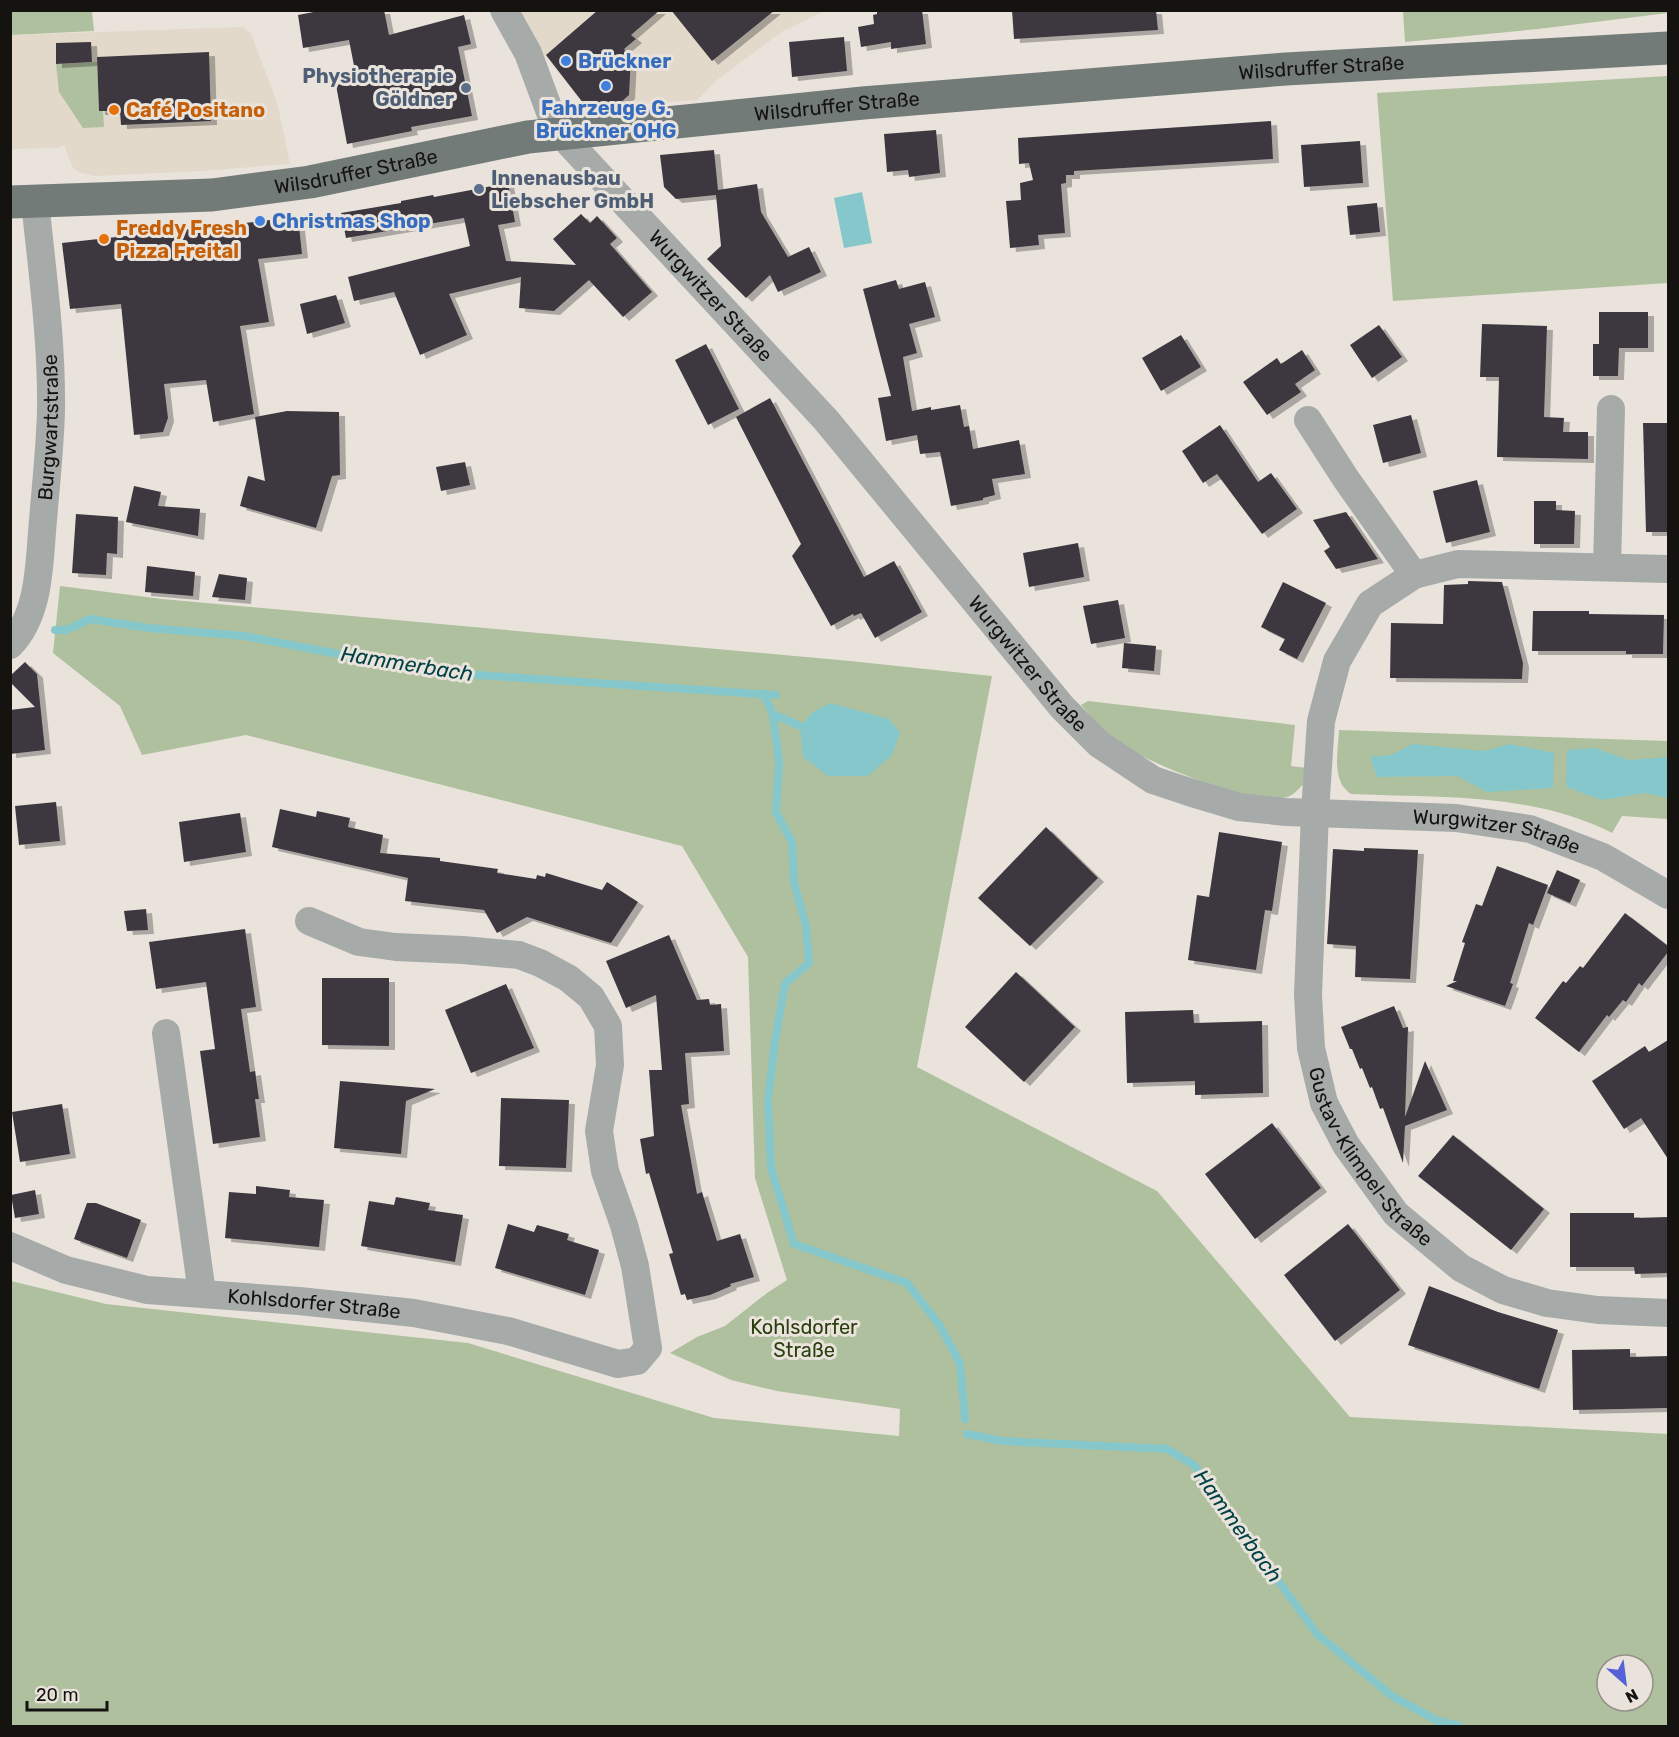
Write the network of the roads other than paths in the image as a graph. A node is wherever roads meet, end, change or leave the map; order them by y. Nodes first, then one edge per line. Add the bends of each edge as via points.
1 (504, 10) edge
2 (1668, 48) edge
3 (561, 132) junction
4 (23, 202) edge
5 (1611, 409) dead end
6 (1308, 420) dead end
7 (1607, 567) junction
8 (1668, 569) edge
9 (1414, 575) junction
10 (10, 645) edge
11 (1315, 812) junction
12 (1668, 895) edge
13 (309, 921) dead end
14 (165, 1034) dead end
15 (10, 1246) edge
16 (202, 1293) junction
17 (1668, 1313) edge

1 - 3 street, Wurgwitzer Straße via 528,53
2 - 3 main road, Wilsdruffer Straße via 1286,69
3 - 4 main road, Wilsdruffer Straße via 310,182 212,195
3 - 11 street, Wurgwitzer Straße via 819,411 1062,707 1099,744 1153,780 1190,792 1239,807
4 - 10 street, Burgwartstraße via 50,368 51,410 38,579 30,615 20,636
5 - 7 street
6 - 9 street
7 - 8 street, Gustav-Klimpel-Straße
7 - 9 street, Gustav-Klimpel-Straße via 1458,564
9 - 11 street, Gustav-Klimpel-Straße via 1370,604 1337,661 1321,721
11 - 12 street, Wurgwitzer Straße via 1456,818 1530,829 1603,857
11 - 17 street, Gustav-Klimpel-Straße via 1308,995 1311,1048 1324,1103 1352,1154 1396,1214 1461,1268 1503,1290 1547,1303
13 - 16 street, Kohlsdorfer Straße via 359,942 519,955 568,978 591,997 608,1026 610,1065 599,1131 605,1172 635,1266 648,1348 637,1361 618,1364 508,1331 414,1313
14 - 16 street, Kohlsdorfer Straße
15 - 16 street, Kohlsdorfer Straße via 104,1281 147,1290

